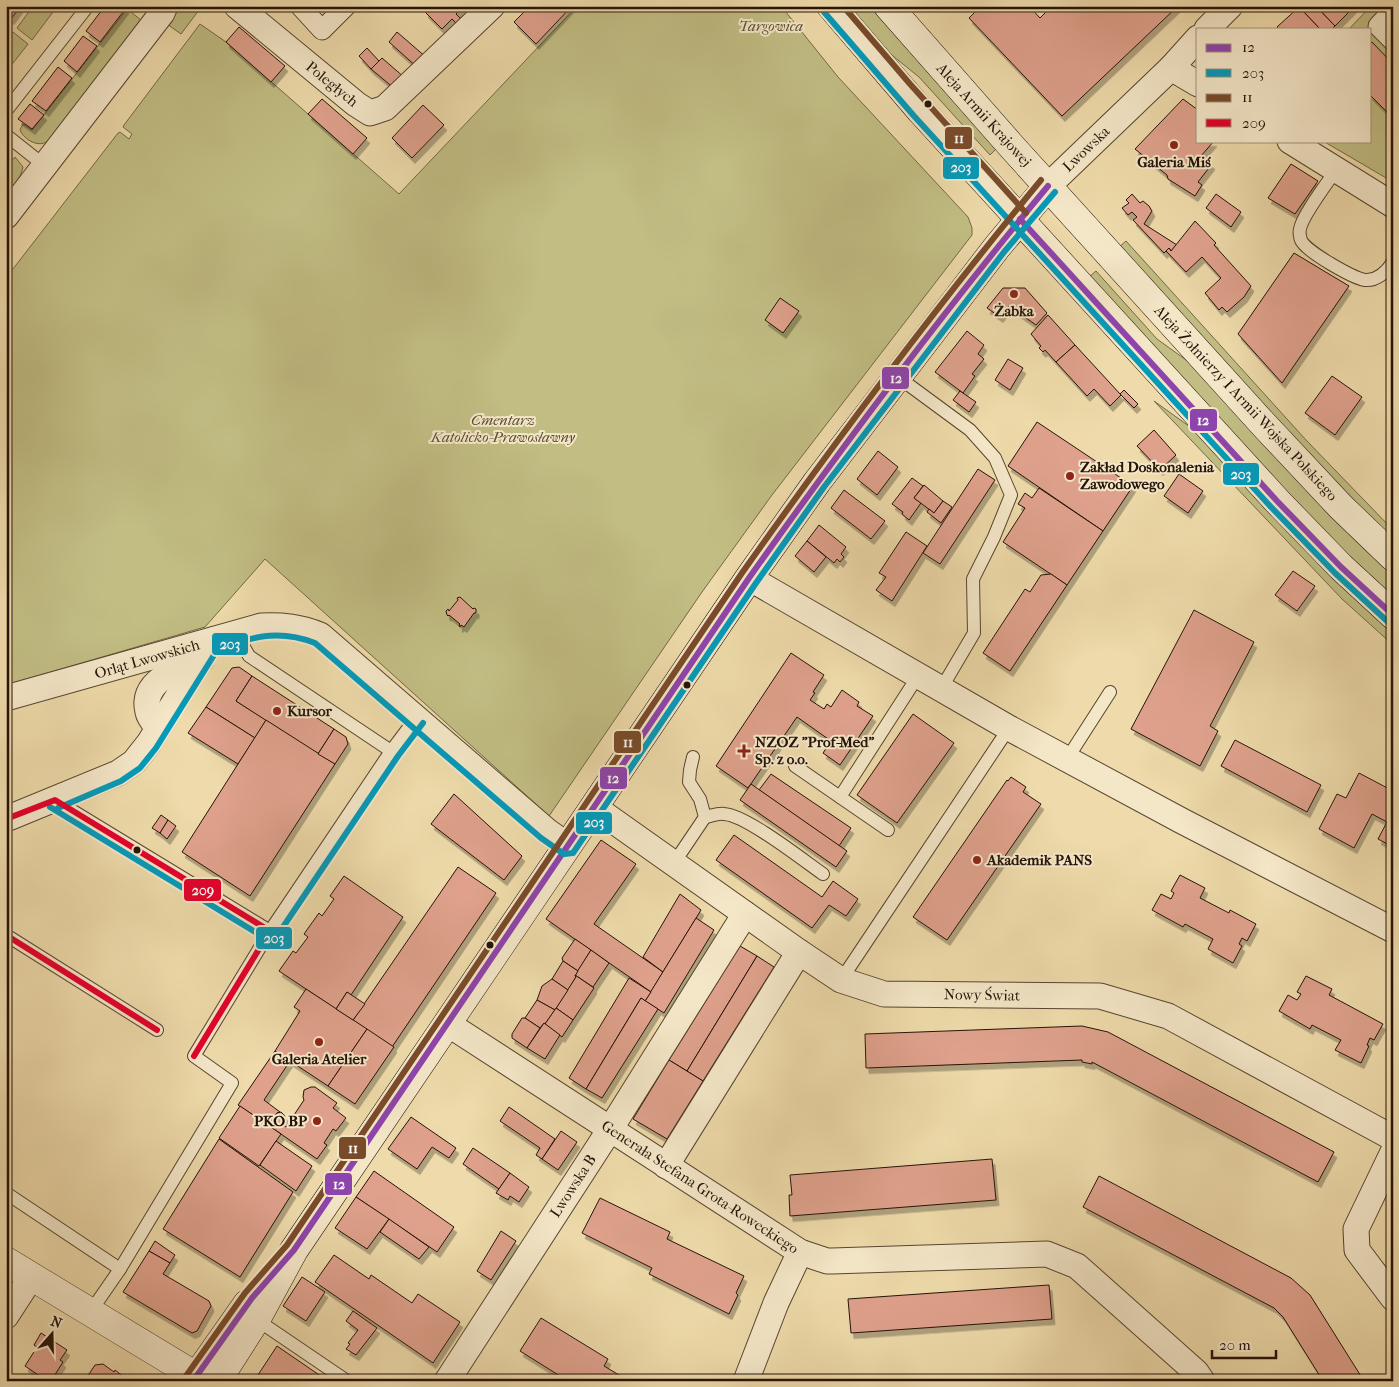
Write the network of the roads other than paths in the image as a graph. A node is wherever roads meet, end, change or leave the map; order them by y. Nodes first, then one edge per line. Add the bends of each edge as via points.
1 (88, 6) edge
2 (165, 6) edge
3 (237, 6) edge
4 (300, 6) edge
5 (346, 6) edge
6 (492, 6) edge
7 (831, 6) edge
8 (888, 6) edge
9 (1230, 6) edge
10 (1393, 10) edge
11 (1208, 28) edge
12 (1196, 40) edge
13 (1393, 42) edge
14 (1171, 68) junction
15 (1196, 83) edge
16 (6, 111) edge
17 (6, 135) edge
18 (1292, 142) edge
19 (44, 166) junction
20 (1336, 170) junction
21 (1048, 186) junction
22 (1393, 205) edge
23 (6, 216) edge
24 (1020, 219) junction
25 (1102, 246) joint
26 (1393, 262) edge
27 (898, 377) junction
28 (1393, 557) edge
29 (749, 578) junction
30 (1393, 615) edge
31 (217, 644) junction
32 (918, 676) junction
33 (941, 689) junction
34 (1110, 692) dead end
35 (6, 698) edge
36 (416, 718) junction
37 (1009, 728) junction
38 (391, 751) junction
39 (693, 757) dead end
40 (1067, 758) junction
41 (795, 766) dead end
42 (840, 797) junction
43 (56, 800) junction
44 (594, 806) junction
45 (705, 817) junction
46 (6, 819) edge
47 (888, 830) dead end
48 (568, 846) junction
49 (674, 863) junction
50 (823, 874) dead end
51 (745, 914) junction
52 (1393, 930) edge
53 (270, 931) junction
54 (6, 935) edge
55 (799, 952) junction
56 (841, 980) junction
57 (448, 1024) junction
58 (157, 1030) dead end
59 (610, 1130) junction
60 (1393, 1138) edge
61 (1393, 1152) edge
62 (666, 1166) junction
63 (6, 1193) edge
64 (294, 1250) junction
65 (800, 1252) junction
66 (6, 1260) edge
67 (120, 1269) junction
68 (32, 1276) junction
69 (1393, 1298) edge
70 (91, 1311) junction
71 (6, 1316) edge
72 (258, 1317) junction
73 (202, 1379) edge
74 (347, 1381) edge
75 (447, 1381) edge
76 (746, 1381) edge
77 (1202, 1381) edge

1 - 16 lane
2 - 19 street
3 - 6 street, Poległych via 370,113 385,108
4 - 5 street via 322,30
7 - 24 main road
8 - 21 main road, Aleja Armii Krajowej
9 - 11 street
10 - 13 street via 1378,26
12 - 14 street, Lwowska
14 - 15 street
14 - 21 street, Lwowska
17 - 19 lane
18 - 20 street
19 - 23 street
20 - 22 street
20 - 26 lane via 1300,228 1300,240 1308,249 1366,280 1377,278
21 - 24 main road, Lwowska
21 - 25 main road, Aleja Armii Krajowej
24 - 27 main road, Lwowska
24 - 30 main road via 1289,513
25 - 28 main road, Aleja Żołnierzy I Armii Wojska Polskiego via 1341,507
27 - 29 main road, Lwowska via 817,482
27 - 33 lane via 970,430 995,458 1011,494 973,579 974,634
29 - 32 street
29 - 44 main road, Lwowska
31 - 35 street, Orląt Lwowskich
31 - 36 street, Orląt Lwowskich via 261,626 303,628 320,635
31 - 38 lane via 249,656
31 - 43 street via 134,762 118,773
32 - 33 street
32 - 42 lane
33 - 37 street
34 - 40 lane
36 - 38 lane
36 - 48 street, Orląt Lwowskich via 547,832
37 - 40 street
37 - 56 lane
38 - 53 lane
39 - 45 lane via 689,782 700,800
40 - 52 street
41 - 42 lane
42 - 47 lane
43 - 46 street
43 - 53 lane
44 - 48 main road, Lwowska
44 - 49 street, Nowy Świat
45 - 49 lane
45 - 50 lane via 724,814 744,821
48 - 57 main road, Lwowska
49 - 51 street, Nowy Świat
51 - 55 street, Nowy Świat
51 - 59 street, Lwowska B
53 - 67 lane via 194,1056 232,1083
54 - 58 lane
55 - 56 street, Nowy Świat
55 - 62 street
56 - 60 street, Nowy Świat via 884,994 1100,996 1168,1016
57 - 59 street, Generała Stefana Grota-Roweckiego
57 - 64 main road, Lwowska
59 - 62 street, Generała Stefana Grota-Roweckiego
59 - 75 street, Lwowska B
61 - 69 street via 1356,1229 1356,1250
62 - 65 street, Generała Stefana Grota-Roweckiego
63 - 67 lane
64 - 72 main road, Lwowska
64 - 73 main road, Lwowska via 252,1298
65 - 76 street
65 - 77 street, Generała Stefana Grota-Roweckiego via 827,1261 1047,1254 1077,1266 1196,1372
66 - 68 main road
67 - 70 lane
68 - 70 main road
68 - 71 street
70 - 73 main road
72 - 73 main road, Lwowska
72 - 74 lane via 266,1326

